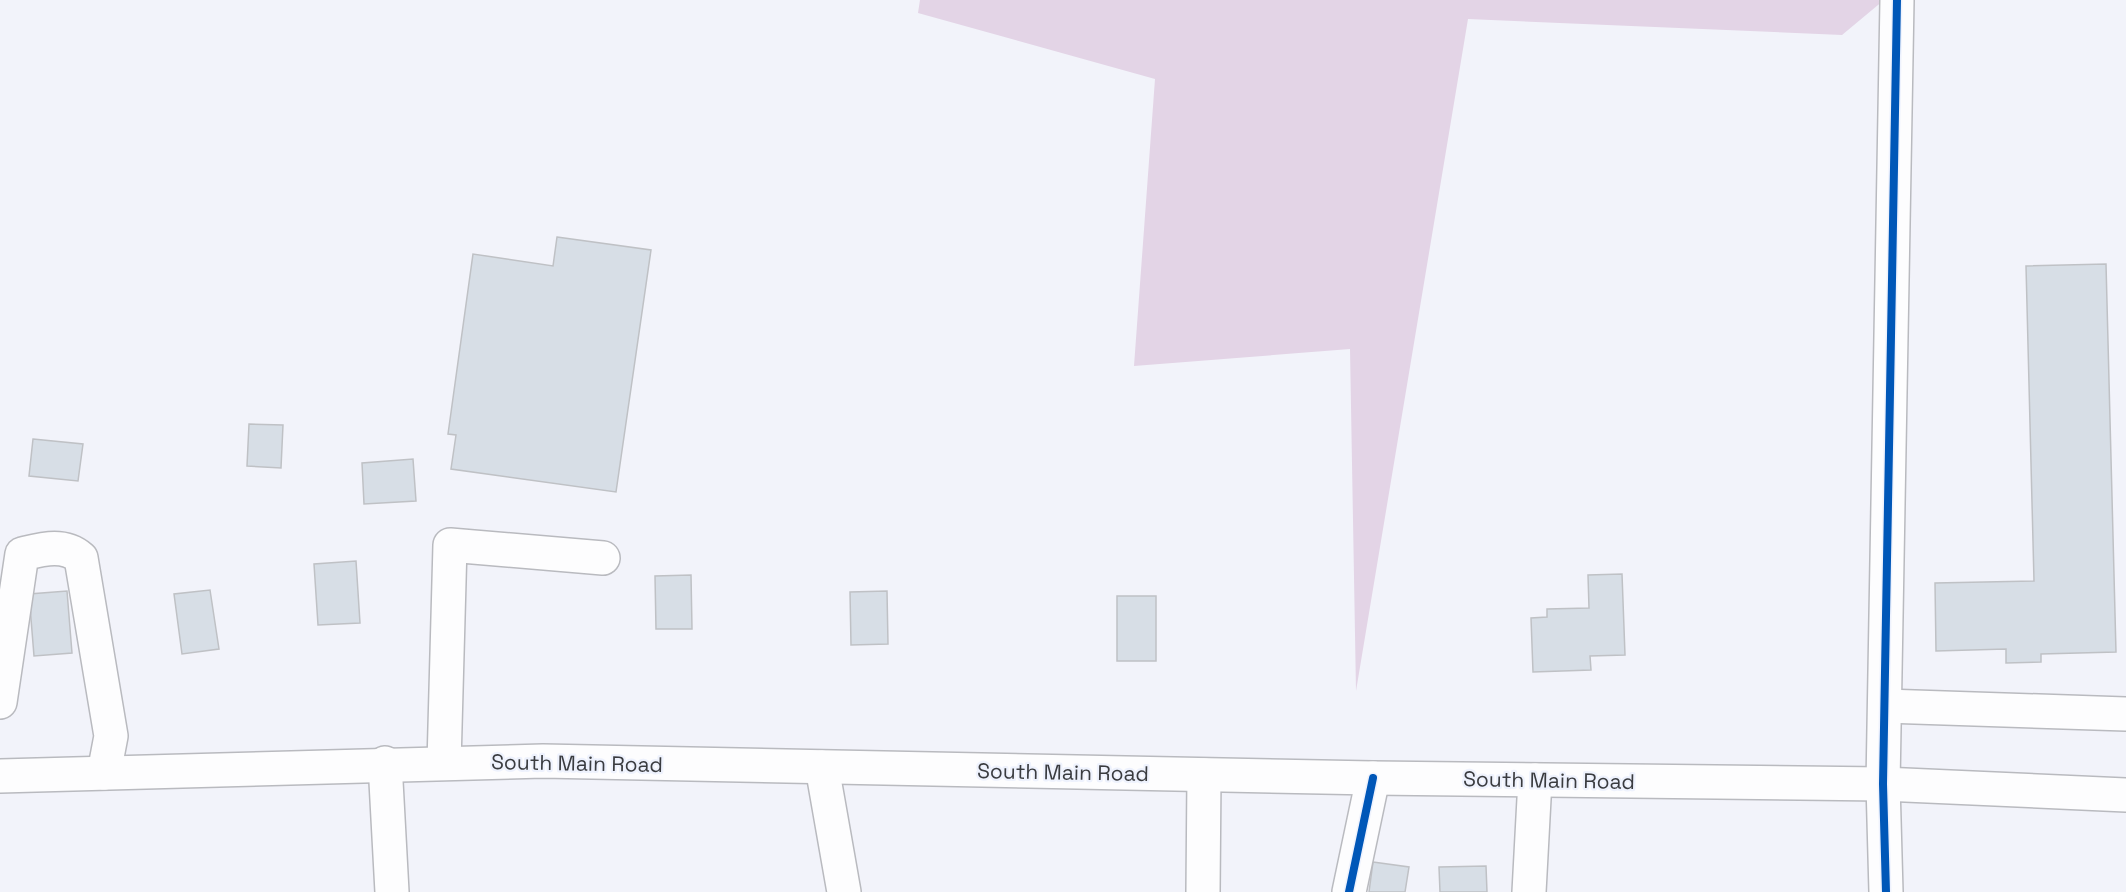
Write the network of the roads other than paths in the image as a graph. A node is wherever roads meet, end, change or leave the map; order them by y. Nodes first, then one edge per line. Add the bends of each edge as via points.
1 (1897, 0) edge
2 (603, 558) dead end
3 (0, 702) edge
4 (1885, 706) junction
5 (2126, 714) edge
6 (444, 763) junction
7 (385, 764) junction
8 (822, 767) junction
9 (104, 773) junction
10 (1204, 775) junction
11 (0, 776) edge
12 (1372, 778) junction
13 (1534, 780) junction
14 (1883, 784) junction
15 (2126, 795) edge
16 (392, 892) edge
17 (844, 892) edge
18 (1203, 892) edge
19 (1348, 892) edge
20 (1529, 892) edge
21 (1886, 892) edge

1 - 4 main road
2 - 6 main road via 450,545
3 - 9 main road via 22,554 48,548 72,550 81,558 111,736
4 - 5 main road
4 - 14 main road
6 - 7 main road, South Main Road
6 - 8 main road, South Main Road via 543,761
7 - 9 main road, South Main Road
7 - 16 main road
8 - 10 main road, South Main Road
8 - 17 main road
9 - 11 main road, South Main Road
10 - 12 main road, South Main Road
10 - 18 main road
12 - 13 main road, South Main Road
12 - 19 main road
13 - 14 main road, South Main Road
13 - 20 main road
14 - 15 main road, South Main Road
14 - 21 main road

